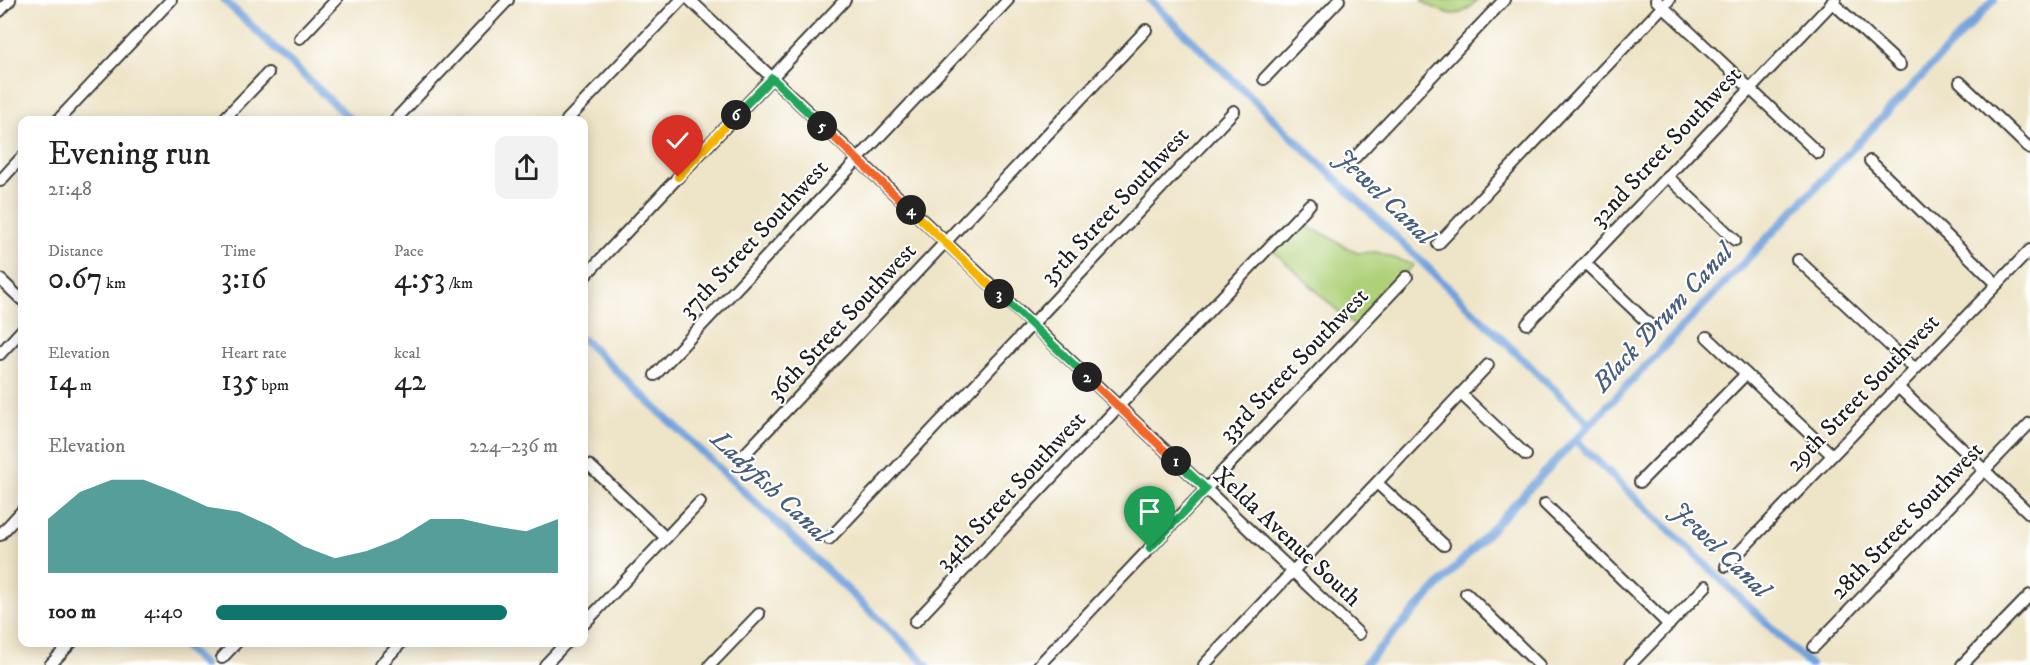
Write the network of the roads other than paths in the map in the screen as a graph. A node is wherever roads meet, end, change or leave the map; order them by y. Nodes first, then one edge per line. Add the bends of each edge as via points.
1 (10, 0) edge
2 (171, 0) edge
3 (336, 0) edge
4 (508, 0) edge
5 (681, 0) edge
6 (690, 0) edge
7 (845, 0) edge
8 (1008, 0) edge
9 (1340, 0) edge
10 (1504, 0) edge
11 (1833, 1) edge
12 (1662, 2) edge
13 (0, 11) edge
14 (1146, 30) dead end
15 (300, 38) dead end
16 (1900, 65) dead end
17 (268, 73) dead end
18 (772, 78) junction
19 (1264, 79) dead end
20 (1960, 82) dead end
21 (1749, 90) junction
22 (1234, 111) dead end
23 (62, 116) edge
24 (227, 116) edge
25 (399, 116) edge
26 (571, 116) edge
27 (2030, 149) edge
28 (1818, 153) dead end
29 (858, 160) junction
30 (18, 161) edge
31 (1870, 161) dead end
32 (1348, 165) dead end
33 (1667, 176) junction
34 (0, 181) edge
35 (1310, 204) dead end
36 (1735, 240) dead end
37 (945, 242) junction
38 (1438, 244) dead end
39 (2030, 250) edge
40 (1798, 260) dead end
41 (1585, 263) junction
42 (588, 272) edge
43 (1407, 277) dead end
44 (0, 279) edge
45 (1997, 284) junction
46 (18, 296) edge
47 (1527, 324) dead end
48 (1032, 325) junction
49 (1650, 325) dead end
50 (18, 334) edge
51 (1707, 337) dead end
52 (0, 354) edge
53 (1488, 365) dead end
54 (1915, 369) junction
55 (1746, 374) junction
56 (655, 375) dead end
57 (1898, 387) junction
58 (1461, 394) junction
59 (1119, 407) junction
60 (2030, 423) edge
61 (1526, 455) dead end
62 (1832, 455) junction
63 (741, 458) dead end
64 (588, 466) edge
65 (1984, 471) junction
66 (1640, 482) dead end
67 (1377, 483) junction
68 (1206, 489) junction
69 (700, 502) dead end
70 (1545, 504) dead end
71 (2030, 514) edge
72 (18, 516) edge
73 (0, 535) edge
74 (666, 538) junction
75 (829, 539) dead end
76 (1444, 545) dead end
77 (1726, 566) dead end
78 (1292, 571) junction
79 (1706, 586) dead end
80 (1466, 593) dead end
81 (2030, 595) edge
82 (759, 614) dead end
83 (588, 620) edge
84 (915, 622) dead end
85 (1669, 625) junction
86 (1359, 634) dead end
87 (67, 647) edge
88 (232, 647) edge
89 (397, 647) edge
90 (562, 647) edge
91 (1814, 647) dead end
92 (222, 658) dead end
93 (1208, 663) edge
94 (50, 665) edge
95 (380, 665) edge
96 (545, 665) edge
97 (710, 665) edge
98 (1039, 665) edge
99 (1539, 665) edge
100 (1630, 665) edge
101 (1962, 665) edge

1 - 13 street
2 - 23 street
3 - 15 street
4 - 25 street
5 - 26 street
6 - 18 street, Xelda Avenue South
7 - 18 street
8 - 29 street, 37th Street Southwest
9 - 19 street
10 - 32 street
11 - 16 street
11 - 21 street, 32nd Street Southwest
12 - 21 street
12 - 38 street
14 - 37 street, 36th Street Southwest
17 - 24 street
18 - 29 street, Xelda Avenue South
18 - 42 street
20 - 27 street
21 - 28 street
21 - 33 street, 32nd Street Southwest
22 - 48 street, 35th Street Southwest
29 - 37 street, Xelda Avenue South
29 - 56 street, 37th Street Southwest
30 - 34 street
31 - 45 street
33 - 36 street
33 - 41 street, 32nd Street Southwest
35 - 59 street, 34th Street Southwest
37 - 48 street, Xelda Avenue South
37 - 63 street, 36th Street Southwest
39 - 45 street, 29th Street Southwest
40 - 54 street
41 - 47 street, 32nd Street Southwest
41 - 49 street
43 - 68 street, 33rd Street Southwest
44 - 46 street
45 - 54 street, 29th Street Southwest
48 - 59 street, Xelda Avenue South
48 - 75 street, 35th Street Southwest
50 - 52 street
51 - 55 street
53 - 58 street
54 - 57 street, 29th Street Southwest
55 - 62 street
55 - 66 street
57 - 62 street, 29th Street Southwest
57 - 65 street
58 - 61 street
58 - 67 street
59 - 68 street, Xelda Avenue South
59 - 84 street, 34th Street Southwest
60 - 65 street, 28th Street Southwest
62 - 77 street, 29th Street Southwest
64 - 74 street
65 - 71 street
65 - 91 street, 28th Street Southwest
67 - 76 street
67 - 78 street
68 - 78 street, Xelda Avenue South
68 - 98 street, 33rd Street Southwest
69 - 74 street
70 - 85 street
72 - 73 street
74 - 83 street
78 - 86 street, Xelda Avenue South
78 - 93 street
79 - 85 street
80 - 99 street
81 - 101 street
82 - 97 street
85 - 100 street
87 - 94 street
88 - 92 street
89 - 95 street
90 - 96 street

